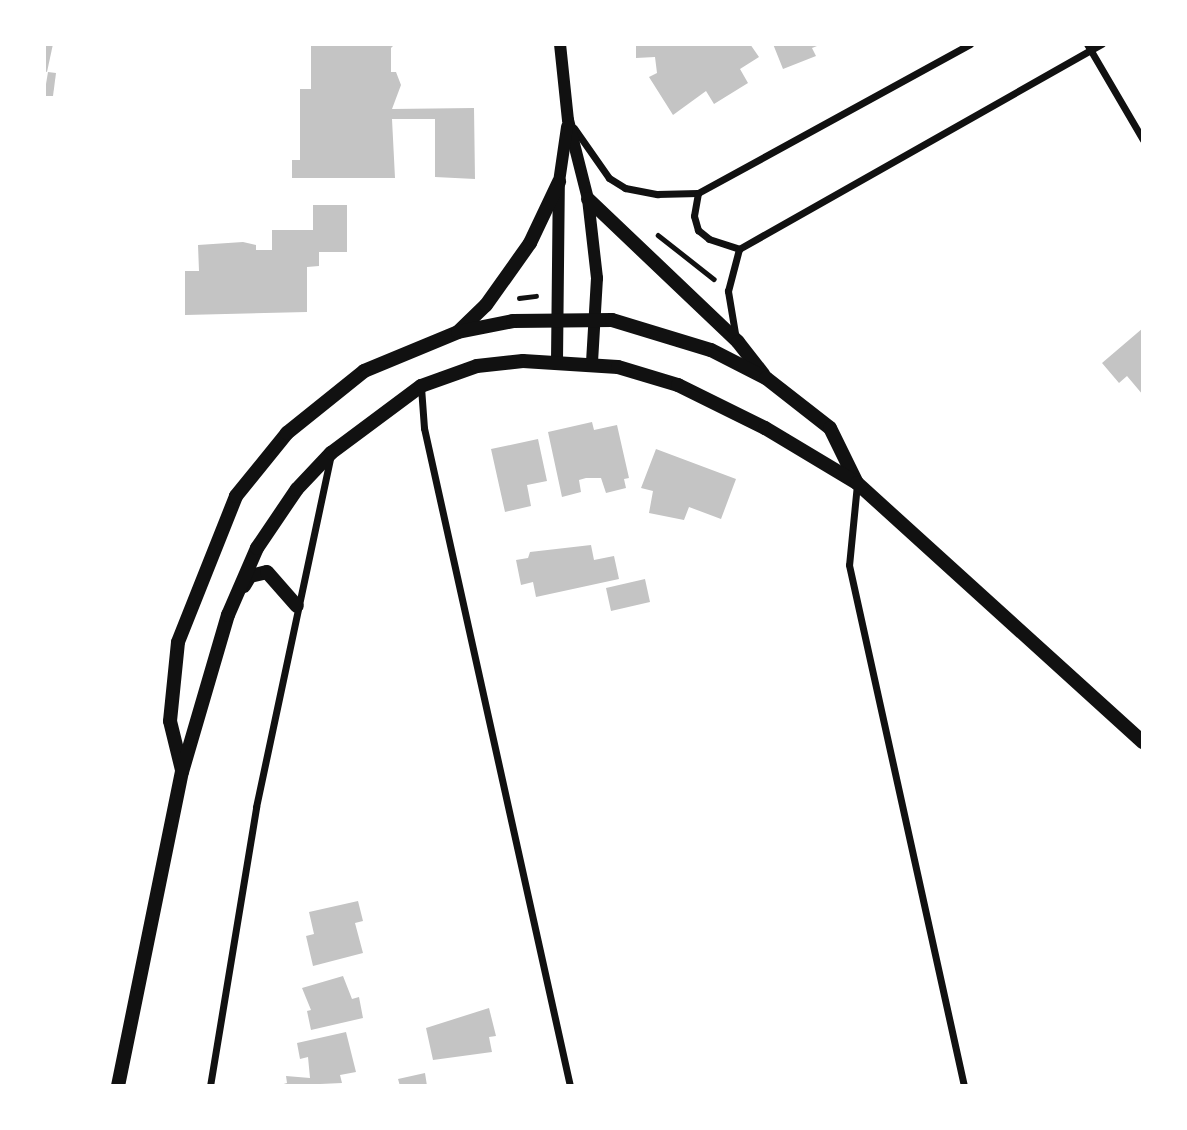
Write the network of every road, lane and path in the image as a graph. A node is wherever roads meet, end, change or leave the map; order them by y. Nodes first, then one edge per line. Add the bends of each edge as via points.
1 (560, 44) edge
2 (970, 44) edge
3 (1102, 44) edge
4 (1089, 47) edge
5 (568, 120) junction
6 (1143, 140) edge
7 (559, 182) junction
8 (698, 193) junction
9 (588, 199) junction
10 (651, 231) dead end
11 (739, 249) junction
12 (724, 277) dead end
13 (556, 318) junction
14 (593, 319) junction
15 (458, 332) junction
16 (738, 342) junction
17 (557, 361) junction
18 (592, 363) junction
19 (766, 378) junction
20 (421, 386) junction
21 (331, 453) junction
22 (857, 483) junction
23 (297, 606) junction
24 (228, 615) junction
25 (1143, 743) edge
26 (182, 772) junction
27 (118, 1086) edge
28 (210, 1086) edge
29 (570, 1086) edge
30 (964, 1086) edge

1 - 5 street
2 - 8 street
3 - 4 street
4 - 6 street
4 - 11 street
5 - 7 street
5 - 8 street via 609,178 625,188 657,194
5 - 9 street
7 - 13 street
7 - 15 main road via 530,243 486,305
8 - 11 street via 694,216 698,230 709,239
9 - 14 street via 597,278
9 - 16 main road
10 - 12 path via 675,245 712,279
11 - 16 street via 727,307
13 - 14 main road
13 - 15 main road
13 - 17 street
14 - 18 street
14 - 19 main road via 671,335
15 - 26 main road via 364,371 287,433 236,496 178,642 170,721
16 - 19 main road
17 - 18 main road
17 - 20 main road via 477,366
18 - 22 main road via 678,384 765,428
19 - 22 main road via 830,428
20 - 21 main road
20 - 29 street via 424,428
21 - 23 street
21 - 24 main road via 297,489 257,548
22 - 25 main road
22 - 30 street via 849,565
23 - 24 main road via 267,572 250,576
23 - 28 street via 256,807
24 - 26 main road
26 - 27 main road

